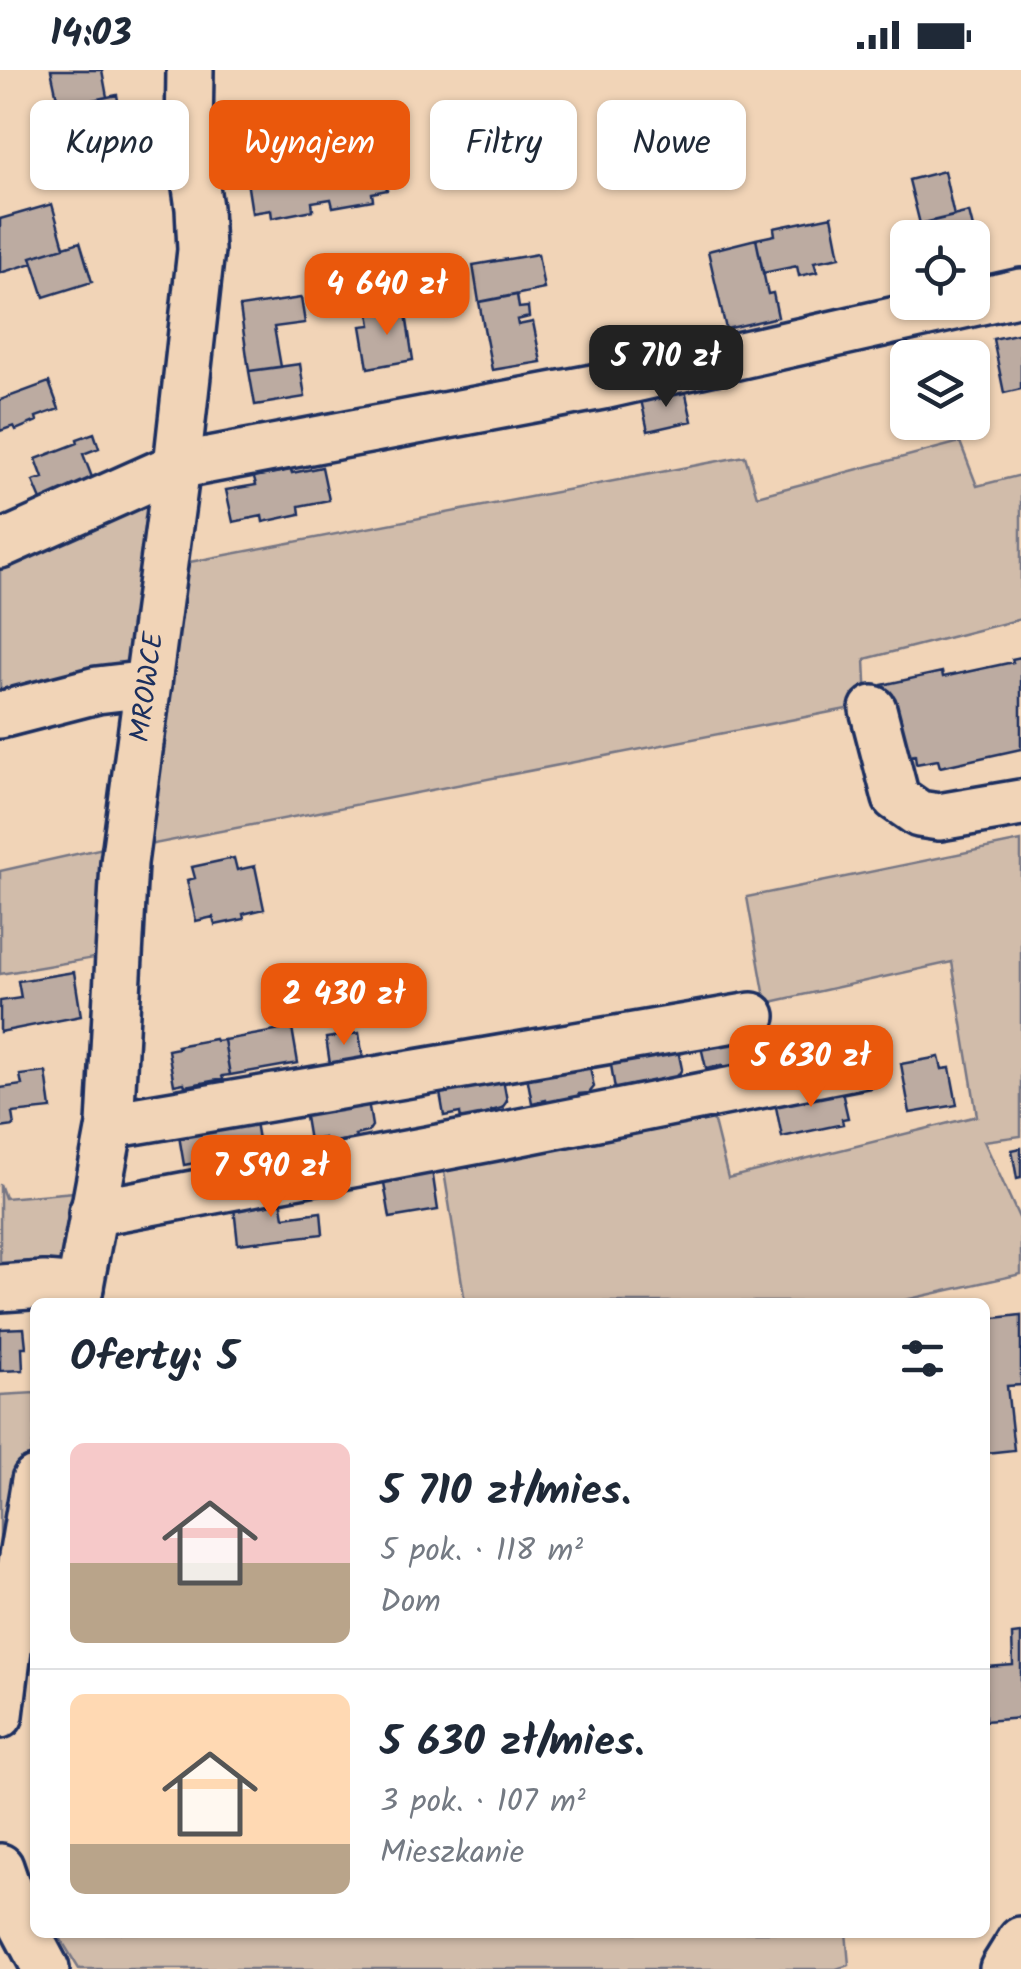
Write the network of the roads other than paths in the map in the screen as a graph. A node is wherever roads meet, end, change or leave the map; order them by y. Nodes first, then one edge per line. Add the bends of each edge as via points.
1 (190, 70) edge
2 (1021, 292) edge
3 (177, 466) junction
4 (0, 545) edge
5 (148, 684) junction
6 (873, 710) dead end
7 (0, 715) edge
8 (1021, 803) edge
9 (752, 1016) dead end
10 (865, 1064) dead end
11 (110, 1124) junction
12 (92, 1213) junction
13 (0, 1288) edge
14 (79, 1296) edge
15 (30, 1504) edge
16 (6, 1617) edge
17 (0, 1715) edge
18 (0, 1867) edge
19 (1021, 1940) edge
20 (46, 1969) edge
21 (1004, 1969) edge

1 - 3 street, MROWCE via 189,137 201,250
2 - 3 street via 602,386
3 - 4 street
3 - 5 street, MROWCE
5 - 7 street
5 - 11 street, MROWCE via 124,863
6 - 8 street via 896,798 919,814 939,818
9 - 11 street
10 - 12 street
11 - 12 street, MROWCE
12 - 14 street, MROWCE
13 - 14 street via 44,1284
15 - 16 street
16 - 17 street
18 - 20 street
19 - 21 street

